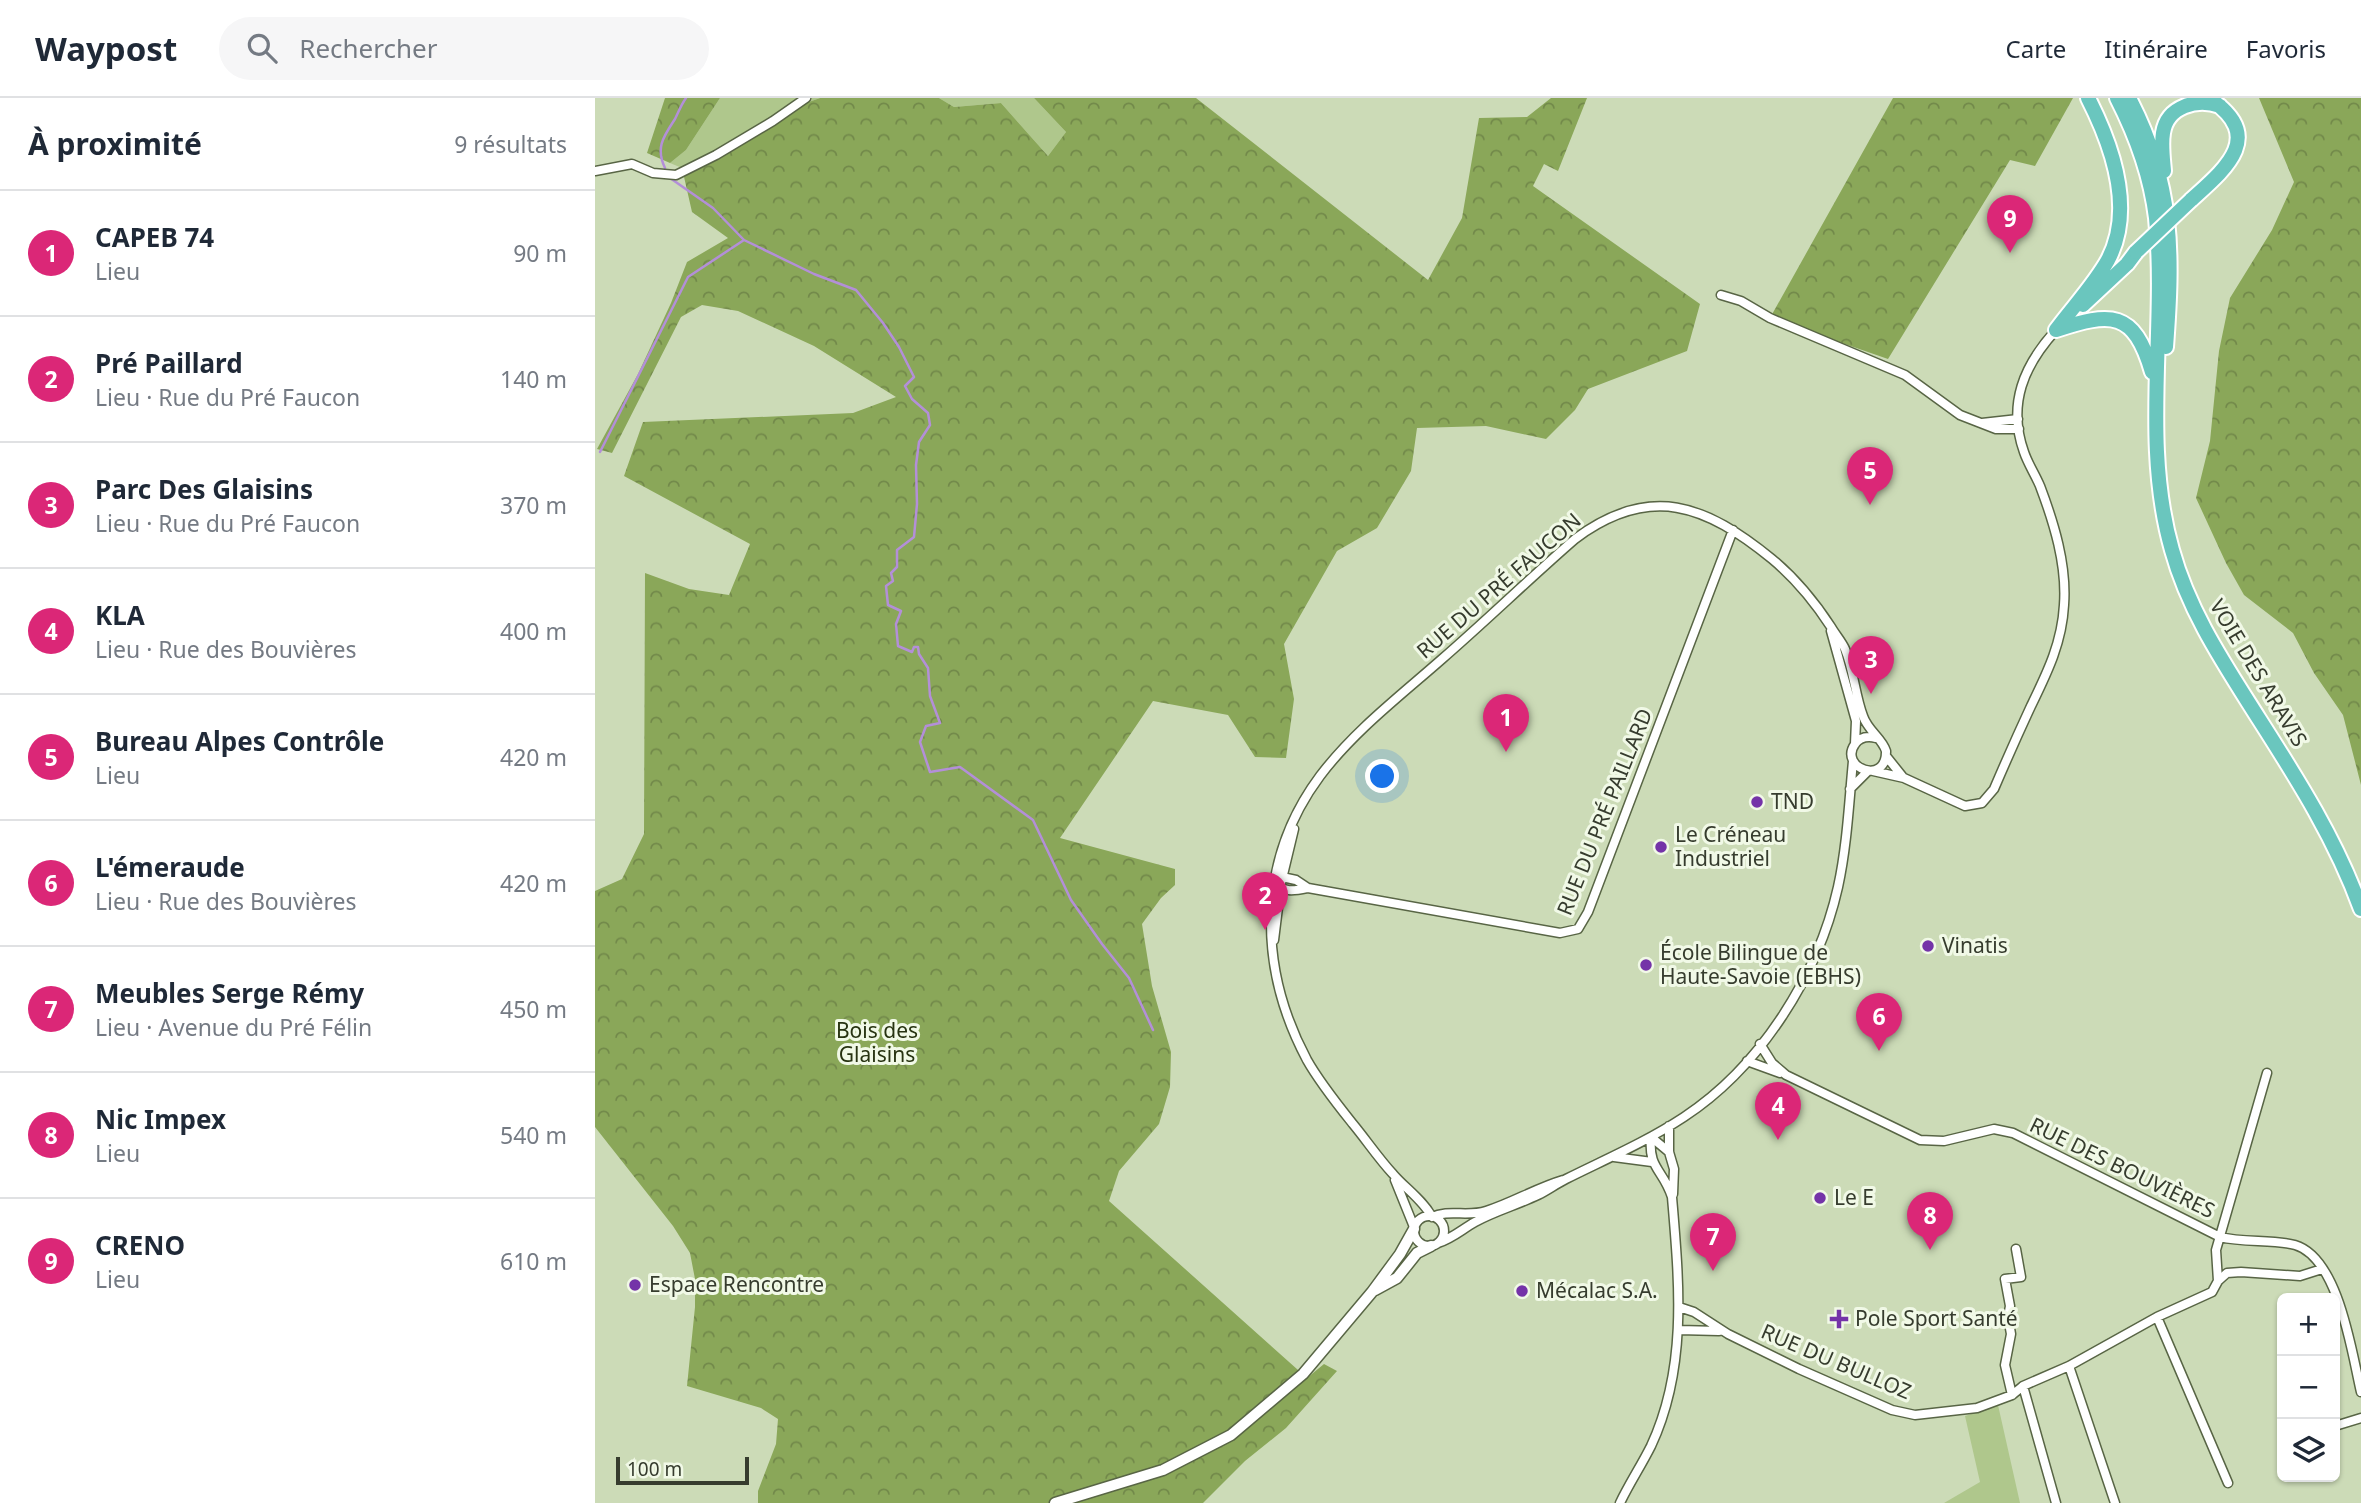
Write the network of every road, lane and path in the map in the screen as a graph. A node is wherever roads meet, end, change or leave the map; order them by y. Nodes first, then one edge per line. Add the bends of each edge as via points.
1 (806, 98) edge
2 (2088, 98) edge
3 (2117, 98) edge
4 (2129, 98) edge
5 (2214, 102) edge
6 (595, 171) edge
7 (2168, 222) junction
8 (2136, 252) junction
9 (2108, 258) junction
10 (1721, 295) dead end
11 (2056, 330) junction
12 (2155, 385) junction
13 (2018, 419) junction
14 (1979, 424) junction
15 (2019, 429) junction
16 (2158, 446) junction
17 (1733, 530) junction
18 (1829, 625) junction
19 (1875, 738) junction
20 (1855, 745) junction
21 (1886, 756) junction
22 (1853, 761) junction
23 (1871, 771) junction
24 (1904, 778) junction
25 (1850, 789) junction
26 (1296, 820) junction
27 (1282, 877) junction
28 (1273, 881) junction
29 (1308, 888) junction
30 (1280, 889) junction
31 (2361, 909) edge
32 (1273, 946) junction
33 (1760, 1044) junction
34 (1747, 1061) junction
35 (2267, 1073) dead end
36 (1786, 1075) junction
37 (1669, 1126) junction
38 (1651, 1138) junction
39 (1669, 1152) junction
40 (1614, 1157) junction
41 (1652, 1162) junction
42 (1393, 1174) junction
43 (1563, 1180) junction
44 (1672, 1197) junction
45 (1432, 1217) junction
46 (1414, 1228) junction
47 (2220, 1237) junction
48 (1434, 1245) junction
49 (2016, 1249) dead end
50 (2322, 1269) junction
51 (2218, 1281) junction
52 (1372, 1292) junction
53 (1679, 1307) junction
54 (2157, 1317) junction
55 (1679, 1329) junction
56 (1728, 1334) junction
57 (2069, 1366) junction
58 (2023, 1386) junction
59 (2361, 1392) edge
60 (2012, 1395) junction
61 (2361, 1418) edge
62 (2340, 1424) edge
63 (2228, 1483) dead end
64 (1055, 1503) edge
65 (1620, 1503) edge
66 (2056, 1503) edge
67 (2115, 1503) edge

1 - 6 street via 676,175 653,173 632,164
2 - 9 highway via 2118,185 2119,225
3 - 12 highway, VOIE DES ARAVIS via 2143,159 2155,216
4 - 7 highway, VOIE DES ARAVIS via 2153,155
5 - 7 highway via 2186,105 2172,114 2165,126 2162,148
5 - 8 highway, bridge via 2236,127 2236,151 2226,167
7 - 16 highway, VOIE DES ARAVIS via 2171,279
8 - 9 highway
8 - 11 highway
9 - 11 highway
10 - 14 street via 1905,375 1951,410
11 - 12 highway via 2097,318 2123,324 2141,341
11 - 13 street via 2024,374
12 - 16 highway, VOIE DES ARAVIS
13 - 14 street
13 - 15 street
14 - 15 street
15 - 24 street via 2062,563 2064,608 2055,654 1986,799 1970,806 1959,804
16 - 31 highway, VOIE DES ARAVIS via 2165,522 2181,579 2215,649 2330,836
17 - 18 street, RUE DU PRÉ FAUCON via 1801,585
17 - 26 street, RUE DU PRÉ FAUCON via 1696,511 1659,507 1626,512 1587,531 1352,739 1319,778
17 - 29 street, RUE DU PRÉ PAILLARD via 1578,929 1560,933
18 - 19 street, RUE DU PRÉ FAUCON via 1845,648 1863,719
18 - 20 street, RUE DU PRÉ FAUCON via 1856,721
19 - 20 street via 1864,737
19 - 21 street via 1884,746
20 - 22 street
21 - 23 street via 1882,765
21 - 24 street
22 - 23 street
22 - 25 street
23 - 24 street
23 - 25 street
25 - 33 street via 1839,880 1823,933 1803,979
26 - 27 street, RUE DU PRÉ FAUCON
26 - 28 street, RUE DU PRÉ FAUCON
27 - 28 street
27 - 29 street, RUE DU PRÉ PAILLARD
27 - 30 street, RUE DU PRÉ FAUCON
28 - 30 street
28 - 32 street, RUE DU PRÉ FAUCON
29 - 30 street, RUE DU PRÉ PAILLARD
30 - 32 street, RUE DU PRÉ FAUCON
32 - 42 street, RUE DU PRÉ FAUCON via 1282,1000 1306,1059
33 - 34 street
33 - 36 street, RUE DES BOUVIÈRES
34 - 36 street, RUE DES BOUVIÈRES
34 - 37 street
35 - 47 street
36 - 47 street, RUE DES BOUVIÈRES via 1920,1140 1944,1141 1994,1129 2020,1136
37 - 38 street
37 - 39 street
38 - 39 street
38 - 40 street
38 - 41 street
39 - 44 street via 1674,1169
40 - 41 street
40 - 43 street
41 - 44 street
42 - 45 street, RUE DU PRÉ FAUCON
42 - 46 street, RUE DU PRÉ FAUCON
43 - 45 street via 1488,1211
43 - 48 street
44 - 53 street
45 - 46 street via 1423,1218
45 - 48 street via 1443,1229 1443,1237
46 - 48 street via 1417,1240
46 - 52 street
47 - 50 street, RUE DES BOUVIÈRES via 2295,1245
47 - 51 street
48 - 52 street via 1417,1253 1397,1278
49 - 60 street via 2021,1277 2005,1279 2011,1334 2005,1364
50 - 51 street, RUE DU BULLOZ via 2300,1276 2228,1273
50 - 59 street, RUE DES BOUVIÈRES via 2339,1299
51 - 54 street, RUE DU BULLOZ via 2212,1292
52 - 64 street via 1303,1374 1231,1435 1163,1470
53 - 55 street
53 - 56 street, RUE DU BULLOZ
54 - 57 street, RUE DU BULLOZ
54 - 63 street
55 - 56 street, RUE DU BULLOZ
55 - 65 street via 1663,1411 1651,1446
56 - 60 street, RUE DU BULLOZ via 1892,1410 1915,1415 1977,1408
57 - 58 street, RUE DU BULLOZ
57 - 67 street
58 - 60 street, RUE DU BULLOZ
58 - 66 street
61 - 62 street

